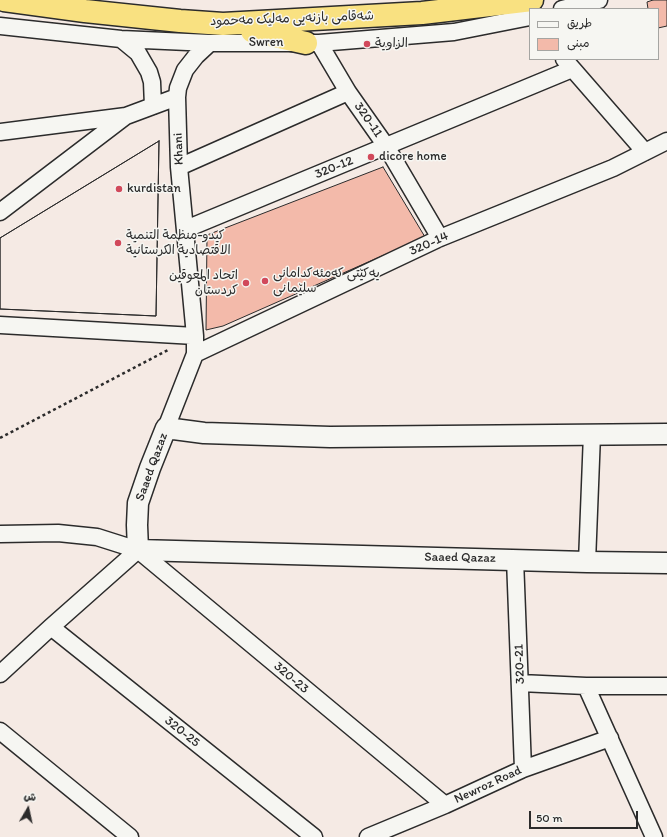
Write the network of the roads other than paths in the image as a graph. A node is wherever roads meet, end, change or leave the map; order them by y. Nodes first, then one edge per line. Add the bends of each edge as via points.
1 (4, 0) edge
2 (532, 0) edge
3 (600, 0) edge
4 (566, 8) edge
5 (529, 17) edge
6 (223, 24) junction
7 (0, 26) edge
8 (121, 39) junction
9 (210, 43) junction
10 (312, 43) junction
11 (568, 64) edge
12 (348, 92) junction
13 (177, 97) junction
14 (153, 106) junction
15 (126, 116) junction
16 (0, 132) edge
17 (667, 141) edge
18 (386, 146) junction
19 (645, 152) junction
20 (179, 167) junction
21 (0, 212) edge
22 (186, 229) junction
23 (440, 238) junction
24 (0, 325) edge
25 (194, 336) junction
26 (195, 354) junction
27 (166, 428) junction
28 (592, 434) junction
29 (667, 434) edge
30 (0, 534) edge
31 (138, 550) junction
32 (515, 560) junction
33 (587, 562) junction
34 (667, 563) edge
35 (51, 627) junction
36 (0, 674) edge
37 (520, 682) junction
38 (586, 686) junction
39 (667, 686) edge
40 (0, 731) edge
41 (610, 738) junction
42 (523, 769) junction
43 (445, 805) junction
44 (130, 837) edge
45 (314, 837) edge
46 (368, 837) edge
47 (654, 837) edge

1 - 6 highway, شەقامی بازنەیی مەلیک مەحمود via 93,12
2 - 6 highway, شەقامی بازنەیی مەلیک مەحمود via 422,13
3 - 4 street
5 - 10 street, Swren via 454,32
6 - 10 highway
7 - 8 street, Swren
8 - 9 street, Swren
8 - 14 street via 138,53 149,72
9 - 10 street, Swren
9 - 13 street, Khani via 185,70
10 - 12 street, 320-11
11 - 18 street, 320-12
11 - 19 street
12 - 18 street, 320-11
12 - 20 street
13 - 14 street
13 - 20 street, Khani
14 - 15 street
15 - 16 street
15 - 21 street
17 - 19 street, 320-14
18 - 22 street, 320-12
18 - 23 street, 320-11
19 - 23 street, 320-14 via 613,168
20 - 22 street, Khani
22 - 25 street, Khani
23 - 26 street, 320-14
24 - 25 street
25 - 26 street, Khani
26 - 27 street, Khani
27 - 28 street, Saaed Qazaz via 204,433 330,437
27 - 31 street, Saaed Qazaz via 138,503
28 - 29 street, Saaed Qazaz
28 - 33 street
30 - 31 street via 97,537
31 - 32 street, Saaed Qazaz
31 - 35 street
31 - 43 street, 320-23
32 - 33 street, Saaed Qazaz
32 - 37 street, 320-21
33 - 34 street, Saaed Qazaz
35 - 36 street
35 - 45 street, 320-25
37 - 38 street
37 - 42 street, 320-21
38 - 39 street
38 - 41 street
40 - 44 street
41 - 42 street, Newroz Road
41 - 47 street
42 - 43 street, Newroz Road
43 - 46 street, Newroz Road

